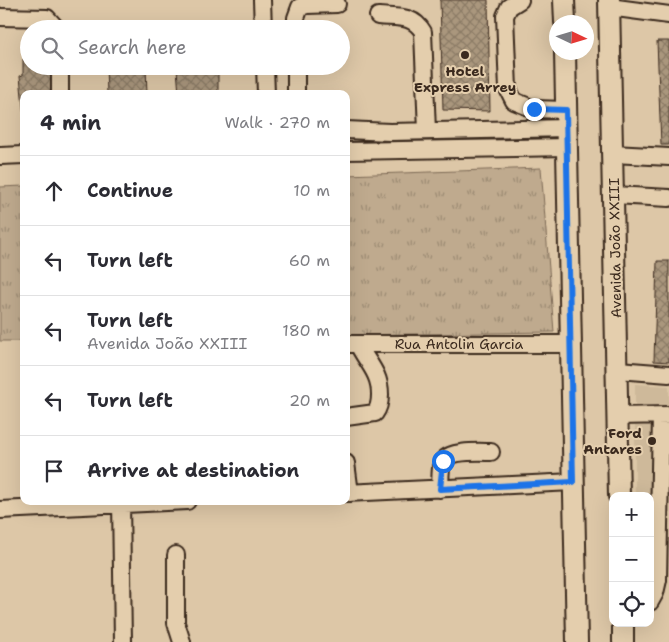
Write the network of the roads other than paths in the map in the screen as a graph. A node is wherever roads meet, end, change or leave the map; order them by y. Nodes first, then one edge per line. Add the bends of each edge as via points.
1 (262, 0) edge
2 (520, 0) edge
3 (564, 0) edge
4 (337, 4) dead end
5 (609, 4) edge
6 (565, 15) edge
7 (669, 15) edge
8 (378, 16) dead end
9 (0, 17) edge
10 (49, 20) edge
11 (263, 20) edge
12 (296, 20) edge
13 (565, 60) edge
14 (60, 75) edge
15 (265, 75) edge
16 (296, 75) edge
17 (60, 90) edge
18 (266, 90) edge
19 (296, 90) edge
20 (567, 128) junction
21 (350, 130) edge
22 (427, 132) junction
23 (350, 151) edge
24 (614, 154) junction
25 (20, 155) edge
26 (0, 156) edge
27 (669, 157) edge
28 (614, 195) junction
29 (669, 198) edge
30 (352, 344) edge
31 (571, 344) junction
32 (618, 370) junction
33 (669, 374) edge
34 (350, 416) edge
35 (618, 416) junction
36 (665, 416) edge
37 (491, 452) dead end
38 (573, 482) junction
39 (440, 489) junction
40 (620, 492) edge
41 (350, 493) edge
42 (86, 505) edge
43 (121, 505) edge
44 (0, 510) edge
45 (659, 512) edge
46 (663, 542) edge
47 (176, 555) dead end
48 (654, 595) edge
49 (623, 627) edge
50 (123, 642) edge
51 (182, 642) edge
52 (577, 642) edge
53 (623, 642) edge

1 - 11 street
2 - 20 street via 509,7 505,16 508,89 514,101
3 - 6 main road
4 - 12 street via 300,7
5 - 7 street
5 - 24 main road, Avenida João XXIII
8 - 22 street via 408,19 418,23 423,32
9 - 10 street
13 - 20 main road
14 - 17 street
15 - 18 street
16 - 19 street
20 - 22 street
20 - 23 street
20 - 31 main road
21 - 22 street
24 - 27 street
24 - 28 main road, Avenida João XXIII
25 - 26 street
28 - 29 street
28 - 32 main road, Avenida João XXIII
30 - 31 street, Rua Antolin Garcia
30 - 34 street via 377,375 380,396 375,413
31 - 38 main road
32 - 33 street
32 - 35 main road, Avenida João XXIII
35 - 36 street
35 - 40 main road, Avenida João XXIII
36 - 45 street
37 - 39 street via 461,452 447,457 441,467
38 - 39 street
38 - 52 main road
39 - 41 street
42 - 44 street
43 - 50 street
45 - 46 street
46 - 48 street
47 - 51 street via 176,623
49 - 53 main road

